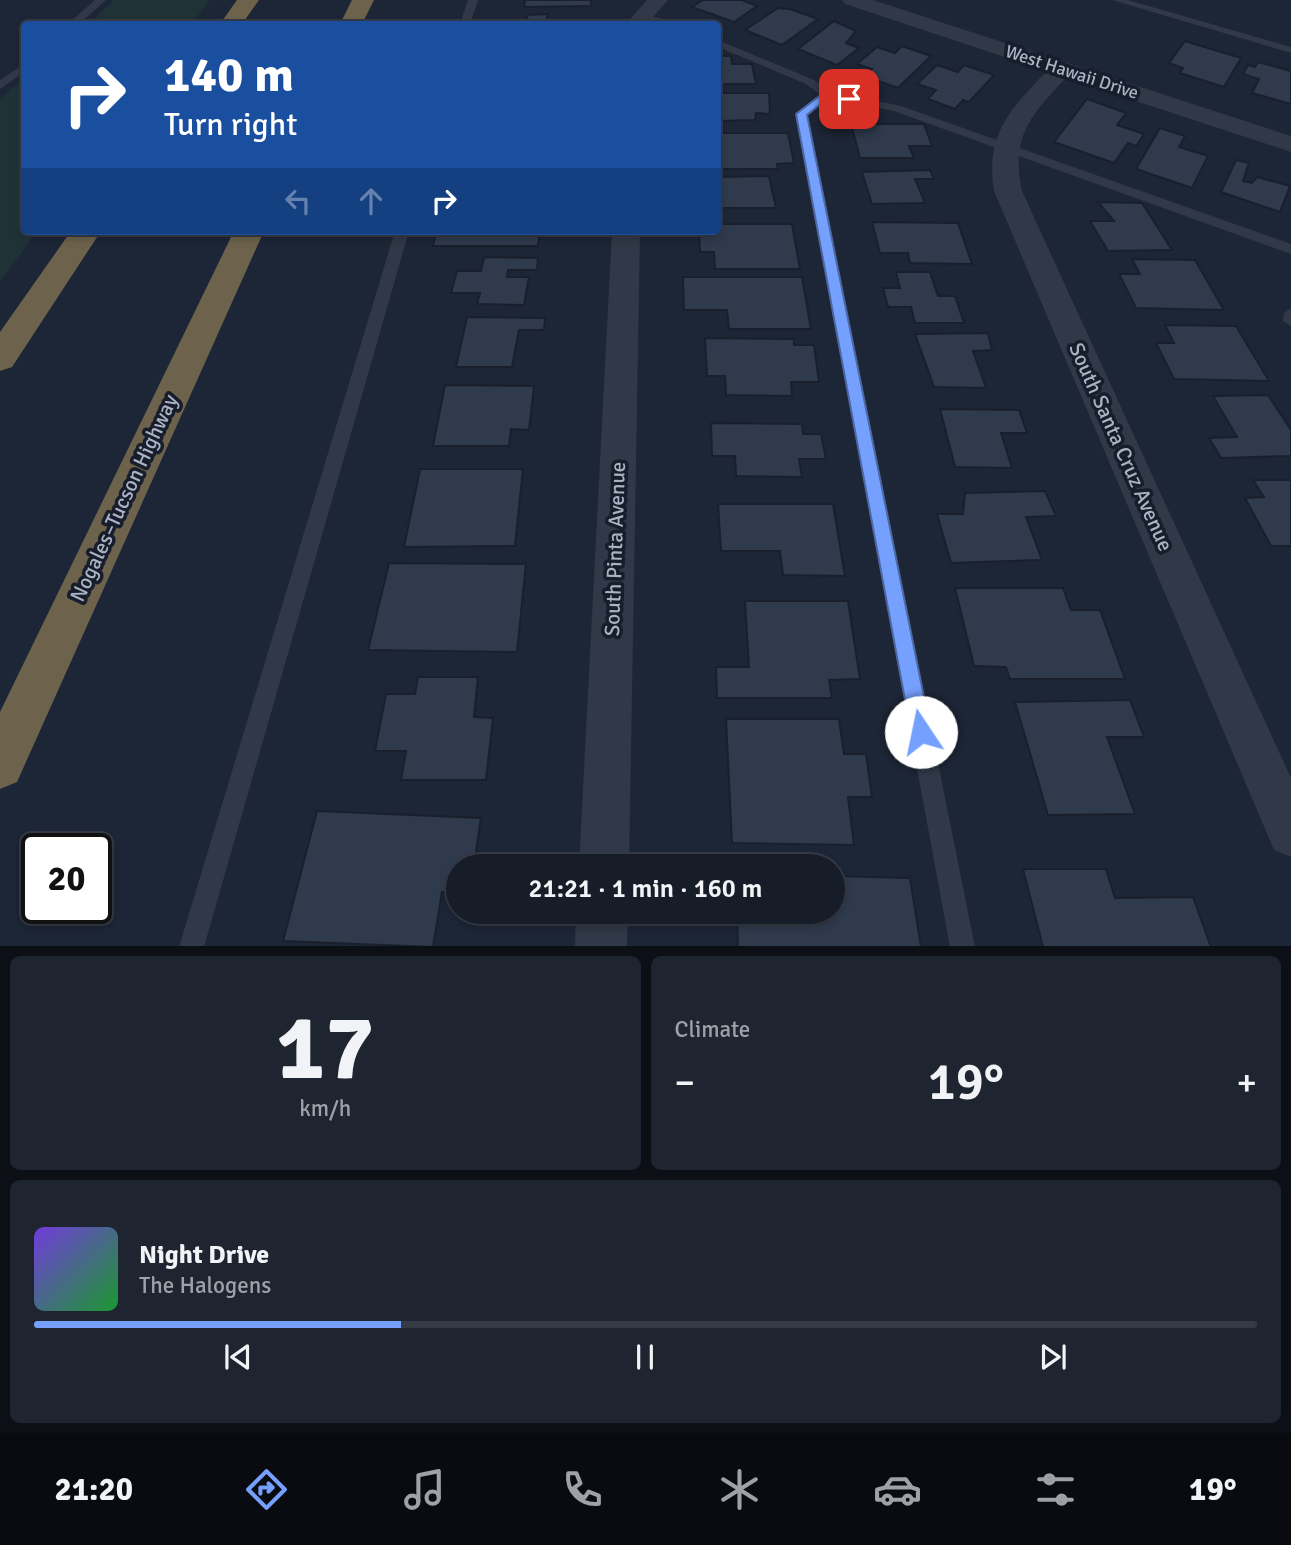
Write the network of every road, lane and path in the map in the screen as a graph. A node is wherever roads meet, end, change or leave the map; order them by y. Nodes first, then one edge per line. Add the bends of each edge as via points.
1 (101, 0) edge
2 (248, 0) edge
3 (363, 0) edge
4 (473, 0) edge
5 (658, 0) edge
6 (852, 0) edge
7 (1117, 0) edge
8 (76, 21) edge
9 (233, 21) edge
10 (352, 21) edge
11 (466, 21) edge
12 (638, 21) edge
13 (721, 44) edge
14 (1291, 50) edge
15 (21, 68) edge
16 (1062, 69) junction
17 (0, 86) edge
18 (826, 94) junction
19 (1291, 144) edge
20 (1005, 147) junction
21 (83, 235) edge
22 (247, 235) edge
23 (401, 235) edge
24 (626, 235) edge
25 (1291, 249) edge
26 (1291, 313) edge
27 (1291, 321) edge
28 (0, 358) edge
29 (0, 765) edge
30 (1291, 833) edge
31 (604, 854) edge
32 (602, 924) edge
33 (191, 946) edge
34 (601, 946) edge
35 (963, 946) edge

1 - 8 lane
2 - 9 highway
3 - 10 highway
4 - 11 lane
5 - 12 street
6 - 16 street, West Hawaii Drive
7 - 14 lane
13 - 18 lane via 810,82
15 - 17 lane
16 - 19 street, West Hawaii Drive
16 - 20 street, South Santa Cruz Avenue via 1020,113
18 - 20 lane via 897,108
18 - 35 lane via 802,114
20 - 25 lane
20 - 30 street, South Santa Cruz Avenue via 1003,172 1008,191
21 - 28 highway
22 - 29 highway, Nogales–Tucson Highway
23 - 33 lane
24 - 31 street, South Pinta Avenue
26 - 27 lane
32 - 34 street

